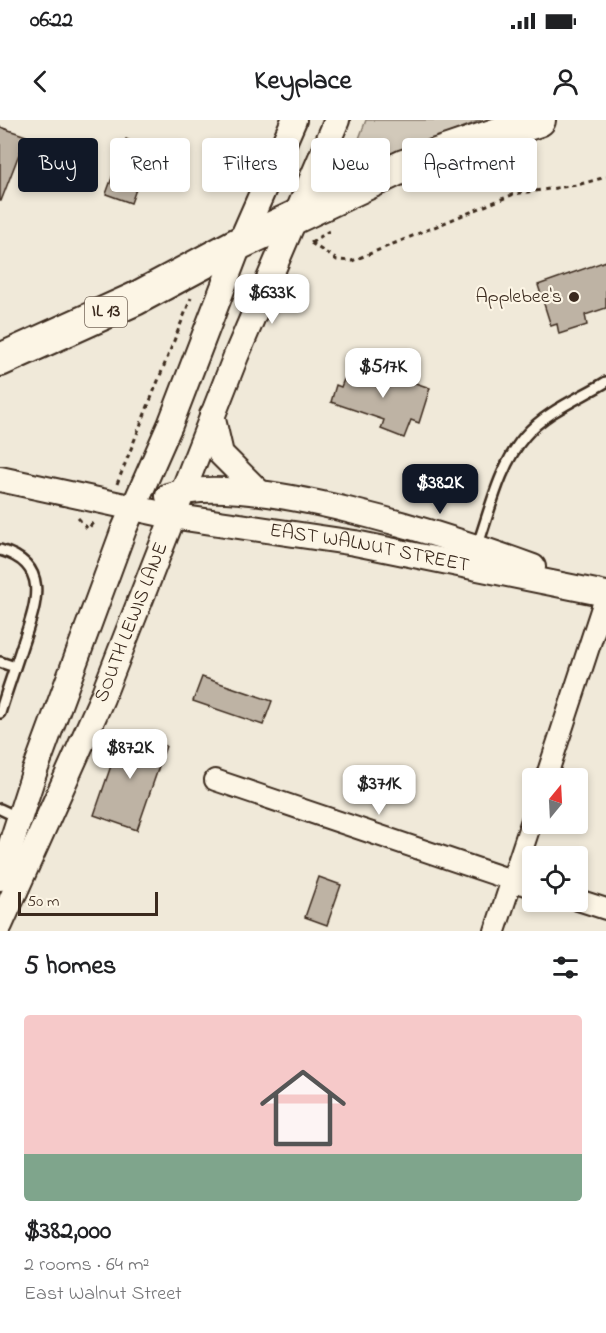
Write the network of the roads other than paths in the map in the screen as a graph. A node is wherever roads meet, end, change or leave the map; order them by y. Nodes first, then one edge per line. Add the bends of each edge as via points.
1 (294, 120) edge
2 (337, 120) edge
3 (539, 120) edge
4 (304, 230) junction
5 (240, 243) junction
6 (0, 360) edge
7 (606, 382) edge
8 (212, 415) junction
9 (0, 479) edge
10 (181, 491) junction
11 (258, 491) junction
12 (132, 509) junction
13 (171, 516) junction
14 (477, 546) junction
15 (0, 550) edge
16 (448, 562) junction
17 (606, 595) edge
18 (0, 662) edge
19 (15, 667) junction
20 (0, 713) edge
21 (549, 768) edge
22 (215, 780) dead end
23 (10, 814) edge
24 (527, 834) edge
25 (0, 878) edge
26 (512, 881) junction
27 (522, 884) edge
28 (588, 903) edge
29 (606, 909) edge
30 (0, 925) edge
31 (495, 931) edge

1 - 5 street, SOUTH LEWIS LANE
2 - 4 street, SOUTH LEWIS LANE
3 - 4 highway, IL 13 via 404,166
4 - 5 highway, IL 13
4 - 8 street, SOUTH LEWIS LANE
5 - 6 highway, IL 13 via 140,296
5 - 12 street, SOUTH LEWIS LANE via 170,425
7 - 14 lane via 524,436 507,465
8 - 10 street, SOUTH LEWIS LANE
8 - 11 street via 221,454
9 - 12 street, EAST WALNUT STREET
10 - 11 street, EAST WALNUT STREET
10 - 12 street, EAST WALNUT STREET
10 - 13 street, SOUTH LEWIS LANE
11 - 14 street, EAST WALNUT STREET
12 - 13 street, EAST WALNUT STREET
12 - 23 street, SOUTH LEWIS LANE
13 - 16 street, EAST WALNUT STREET via 355,543
13 - 30 street, SOUTH LEWIS LANE via 102,698
14 - 16 lane
14 - 16 street, EAST WALNUT STREET via 606,594
15 - 19 lane via 17,555 28,564 35,580 36,602
17 - 21 street
18 - 19 lane
19 - 20 lane
22 - 26 street
23 - 25 street, SOUTH LEWIS LANE
24 - 26 street
26 - 27 street
26 - 31 street
28 - 29 street

